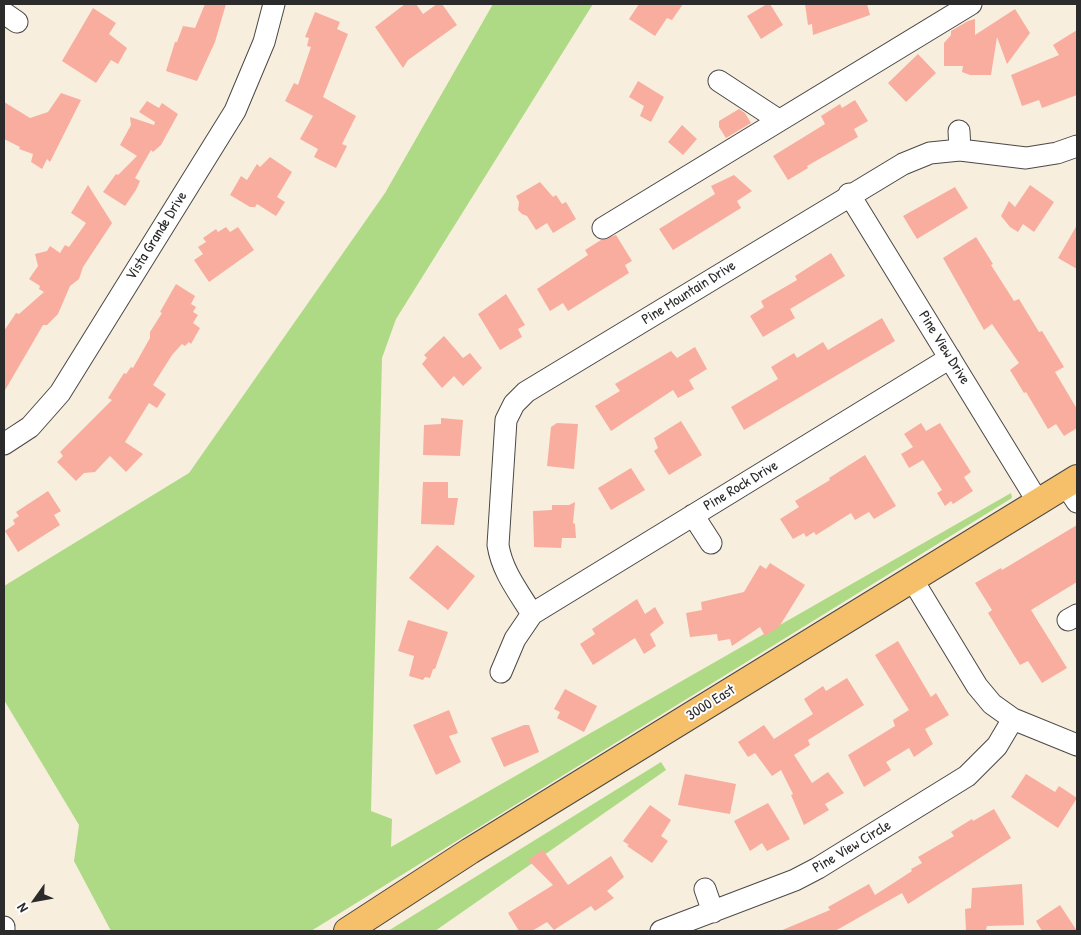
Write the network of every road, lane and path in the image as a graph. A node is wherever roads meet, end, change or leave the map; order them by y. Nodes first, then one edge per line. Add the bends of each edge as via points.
1 (274, 4) edge
2 (971, 4) edge
3 (719, 81) dead end
4 (777, 122) junction
5 (1077, 146) edge
6 (849, 194) junction
7 (602, 228) dead end
8 (950, 358) junction
9 (4, 444) edge
10 (1074, 488) edge
11 (1038, 502) junction
12 (693, 515) junction
13 (710, 543) dead end
14 (912, 579) junction
15 (532, 614) junction
16 (501, 672) dead end
17 (1013, 719) junction
18 (1077, 745) edge
19 (704, 889) dead end
20 (713, 912) junction
21 (4, 927) edge
22 (4, 931) edge
23 (347, 931) edge
24 (661, 931) edge

1 - 9 street, Vista Grande Drive via 264,42 235,111 60,393 30,427
2 - 4 street
3 - 4 street
4 - 7 street
5 - 6 street, Pine Mountain Drive via 1026,158 959,140 903,164
6 - 8 street, Pine View Drive
6 - 15 street, Pine Mountain Drive via 526,392 514,404 506,420 504,437 498,545 506,572
8 - 11 street, Pine View Drive
8 - 12 street, Pine Rock Drive
10 - 11 main road, 3000 East
11 - 14 main road, 3000 East
12 - 13 street
12 - 15 street, Pine Rock Drive
14 - 17 street via 977,686 992,704
14 - 23 main road, 3000 East via 470,851
15 - 16 street via 519,633
17 - 18 street
17 - 20 street, Pine View Circle via 997,746 967,776 803,876
19 - 20 street
20 - 24 street, Pine View Circle
21 - 22 street

